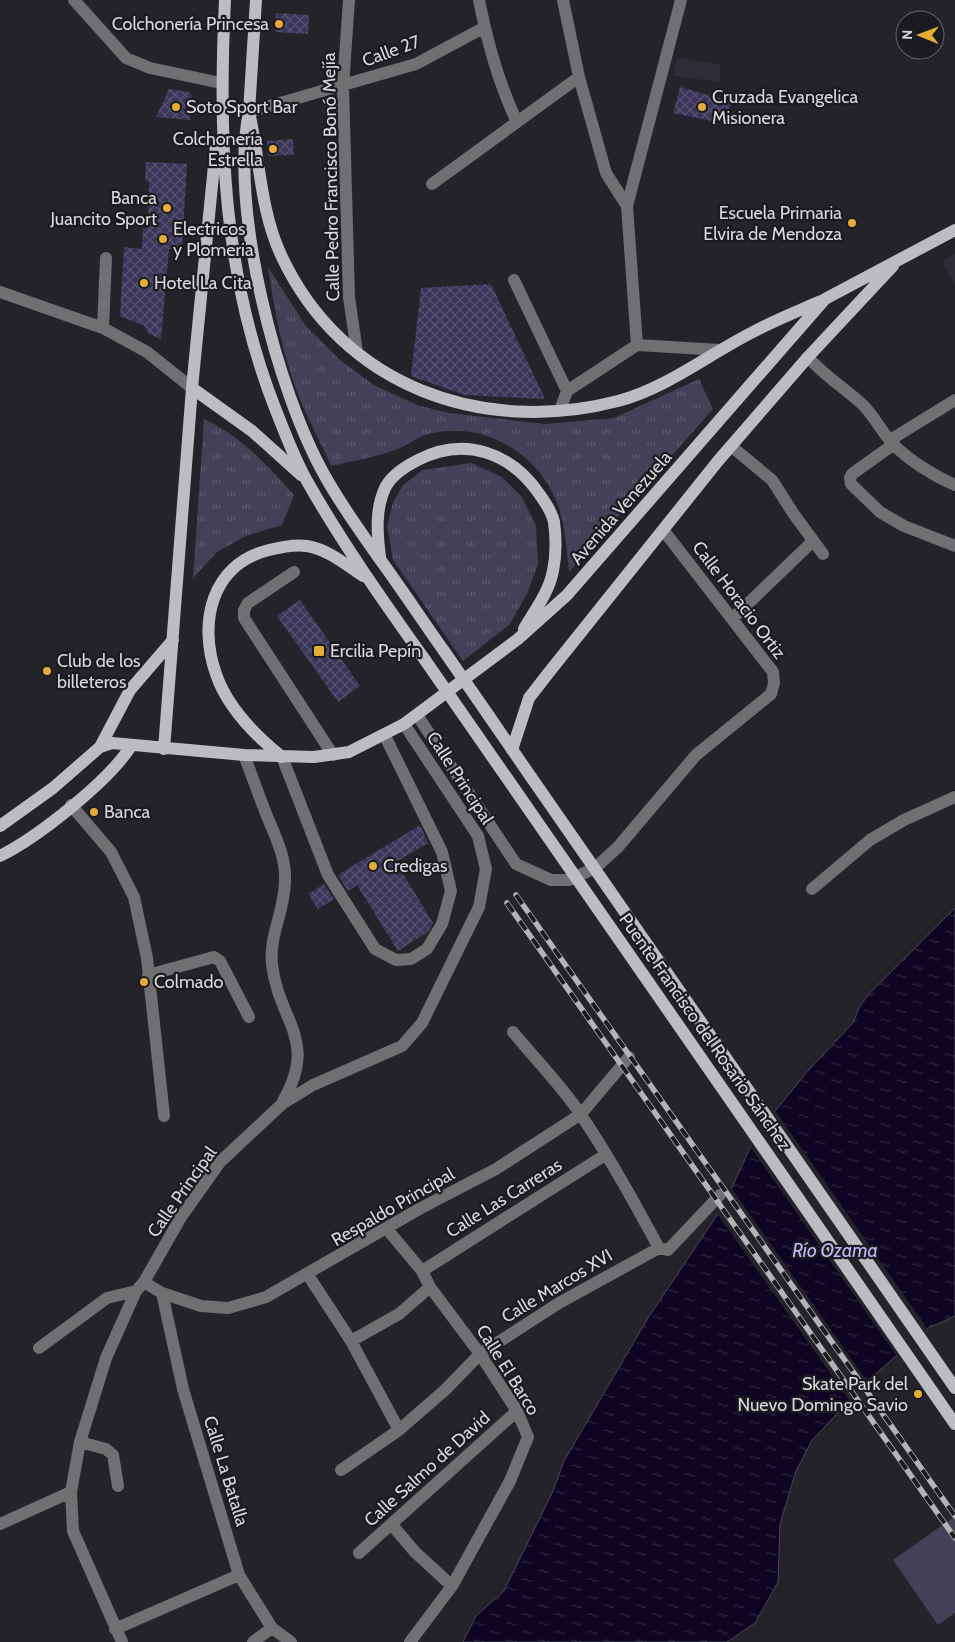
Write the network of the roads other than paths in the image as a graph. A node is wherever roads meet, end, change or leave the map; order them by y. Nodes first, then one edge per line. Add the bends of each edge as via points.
1 (74, 0) edge
2 (225, 0) edge
3 (256, 0) edge
4 (349, 0) edge
5 (479, 0) edge
6 (563, 0) edge
7 (681, 0) edge
8 (484, 27) junction
9 (578, 77) junction
10 (221, 82) junction
11 (343, 86) junction
12 (249, 112) junction
13 (517, 122) junction
14 (432, 184) dead end
15 (627, 206) junction
16 (955, 230) edge
17 (106, 258) dead end
18 (899, 260) junction
19 (514, 280) dead end
20 (0, 292) edge
21 (825, 299) junction
22 (103, 328) junction
23 (637, 345) junction
24 (720, 350) junction
25 (357, 352) junction
26 (808, 357) junction
27 (192, 388) junction
28 (567, 391) junction
29 (955, 400) edge
30 (560, 410) junction
31 (892, 442) junction
32 (731, 446) junction
33 (307, 480) junction
34 (955, 486) edge
35 (664, 531) junction
36 (813, 541) junction
37 (955, 546) edge
38 (824, 554) dead end
39 (380, 559) junction
40 (294, 572) dead end
41 (368, 578) junction
42 (409, 601) junction
43 (390, 611) junction
44 (732, 619) junction
45 (518, 639) junction
46 (173, 640) junction
47 (417, 715) junction
48 (404, 724) junction
49 (385, 736) junction
50 (131, 746) junction
51 (100, 747) junction
52 (164, 748) junction
53 (512, 750) junction
54 (244, 755) junction
55 (333, 755) junction
56 (282, 757) junction
57 (955, 797) edge
58 (71, 805) junction
59 (0, 826) edge
60 (0, 856) edge
61 (812, 889) dead end
62 (148, 975) junction
63 (250, 1017) dead end
64 (513, 1032) dead end
65 (628, 1057) dead end
66 (282, 1104) junction
67 (581, 1114) junction
68 (164, 1116) dead end
69 (605, 1155) junction
70 (720, 1195) dead end
71 (387, 1230) junction
72 (658, 1248) junction
73 (422, 1270) junction
74 (308, 1275) junction
75 (140, 1287) junction
76 (430, 1287) junction
77 (162, 1293) junction
78 (351, 1342) junction
79 (39, 1348) dead end
80 (480, 1354) junction
81 (955, 1388) edge
82 (517, 1411) junction
83 (955, 1424) edge
84 (399, 1430) junction
85 (80, 1442) junction
86 (341, 1470) dead end
87 (118, 1486) dead end
88 (71, 1492) junction
89 (0, 1524) edge
90 (392, 1525) junction
91 (359, 1553) dead end
92 (238, 1575) junction
93 (452, 1586) junction
94 (272, 1628) junction
95 (115, 1629) junction
96 (122, 1642) edge
97 (253, 1642) edge
98 (291, 1642) edge
99 (410, 1642) edge

1 - 10 street via 126,58 150,68
2 - 10 main road
3 - 12 main road
4 - 11 street, Calle Pedro Francisco Bonó Mejía
5 - 8 street
6 - 9 street
7 - 15 street
8 - 11 street, Calle 27 via 416,64
8 - 13 street via 508,104
9 - 13 street
9 - 15 street via 606,173
10 - 27 main road
10 - 33 main road via 230,237 241,300 259,368
11 - 12 street, Calle 27
11 - 25 street, Calle Pedro Francisco Bonó Mejía via 348,297
12 - 25 main road via 267,213 281,255 300,291 324,322
12 - 39 main road, Puente Francisco del Rosario Sánchez via 246,183 252,242 278,364 324,475
13 - 14 street
15 - 23 street
16 - 18 main road, Avenida Venezuela
17 - 22 street
18 - 21 main road, Avenida Venezuela
18 - 26 main road
19 - 28 street
20 - 22 street
21 - 24 main road via 753,331
21 - 45 main road, Avenida Venezuela via 567,596
22 - 27 street via 147,352
23 - 24 street
23 - 28 street
24 - 30 main road via 648,390 626,398
25 - 30 main road via 384,373 420,392 456,404 496,410
26 - 31 street via 820,372 865,407
26 - 32 main road
27 - 33 main road via 252,431
27 - 46 main road
28 - 30 street
29 - 31 street
31 - 34 street
31 - 37 street via 852,474 851,484 880,512 904,526
32 - 35 main road
32 - 36 street via 772,480
33 - 41 main road, Puente Francisco del Rosario Sánchez
35 - 44 street, Calle Horacio Ortiz
35 - 53 main road via 529,698
36 - 38 street
36 - 44 street
39 - 42 main road, Puente Francisco del Rosario Sánchez
39 - 45 main road via 377,535 380,502 387,485 399,470 432,452 453,447 491,453 534,486 554,520 553,571 546,592
40 - 55 street via 248,602 244,618
41 - 43 main road, Puente Francisco del Rosario Sánchez
41 - 56 main road via 327,552 305,546 282,547 245,557 217,588 210,606 209,629 210,653 216,676 241,716
42 - 43 main road
42 - 53 main road, Puente Francisco del Rosario Sánchez, bridge
43 - 83 main road, Puente Francisco del Rosario Sánchez, bridge
44 - 47 street, Calle Horacio Ortiz via 773,672 771,694 696,755 618,847 595,868 569,880 552,880 516,864
45 - 47 main road, Avenida Venezuela
46 - 51 main road via 130,690
46 - 52 main road
47 - 48 main road, Avenida Venezuela
48 - 49 main road, Avenida Venezuela
48 - 66 street, Calle Principal via 478,836 486,869 479,907 422,1023 402,1046 313,1085
49 - 55 main road, Avenida Venezuela via 349,752
49 - 56 street via 442,852 451,892 442,924 427,949 411,958 396,960 375,949 328,875
50 - 51 main road, Avenida Venezuela via 112,744
50 - 52 main road, Avenida Venezuela
50 - 58 main road via 103,779
51 - 59 main road via 53,788
52 - 54 main road, Avenida Venezuela
53 - 81 main road, Puente Francisco del Rosario Sánchez, bridge
54 - 56 main road, Avenida Venezuela
54 - 66 street via 279,844 284,866 285,889 274,931 272,962 279,993 294,1027 298,1052 295,1078
55 - 56 main road, Avenida Venezuela
57 - 61 street via 870,840
58 - 60 main road via 17,847
58 - 62 street via 110,852 134,897
62 - 63 street via 214,957 220,961
62 - 68 street
64 - 67 street
65 - 67 street, Respaldo Principal
66 - 75 street, Calle Principal via 220,1162 181,1217
67 - 69 street
67 - 71 street, Respaldo Principal via 496,1169 421,1208
69 - 72 street via 618,1172
69 - 73 street, Calle Las Carreras
70 - 72 street, Calle Marcos XVI via 668,1250
71 - 73 street, Calle El Barco
71 - 74 street, Respaldo Principal
72 - 80 street, Calle Marcos XVI via 559,1303
73 - 76 street, Calle El Barco
74 - 77 street, Respaldo Principal via 266,1298 228,1308 201,1306
74 - 78 street
75 - 77 street, Respaldo Principal
75 - 79 street via 107,1298
75 - 85 street, Calle Principal via 106,1358
76 - 78 street via 399,1314
76 - 80 street, Calle El Barco
77 - 92 street, Calle La Batalla via 188,1405
78 - 84 street
80 - 82 street, Calle El Barco
80 - 84 street, Calle Marcos XVI
82 - 90 street, Calle Salmo de David
82 - 93 street, Calle El Barco via 528,1437 510,1481
84 - 86 street, Calle Marcos XVI
85 - 87 street via 106,1449 112,1455
85 - 88 street, Calle Principal
88 - 89 street
88 - 95 street, Calle Principal via 73,1531
90 - 91 street, Calle Salmo de David
90 - 93 street via 415,1552
92 - 94 street, Calle La Batalla
92 - 95 street
93 - 99 street, Calle El Barco
94 - 97 street
94 - 98 street, Calle La Batalla
95 - 96 street, Calle Principal

